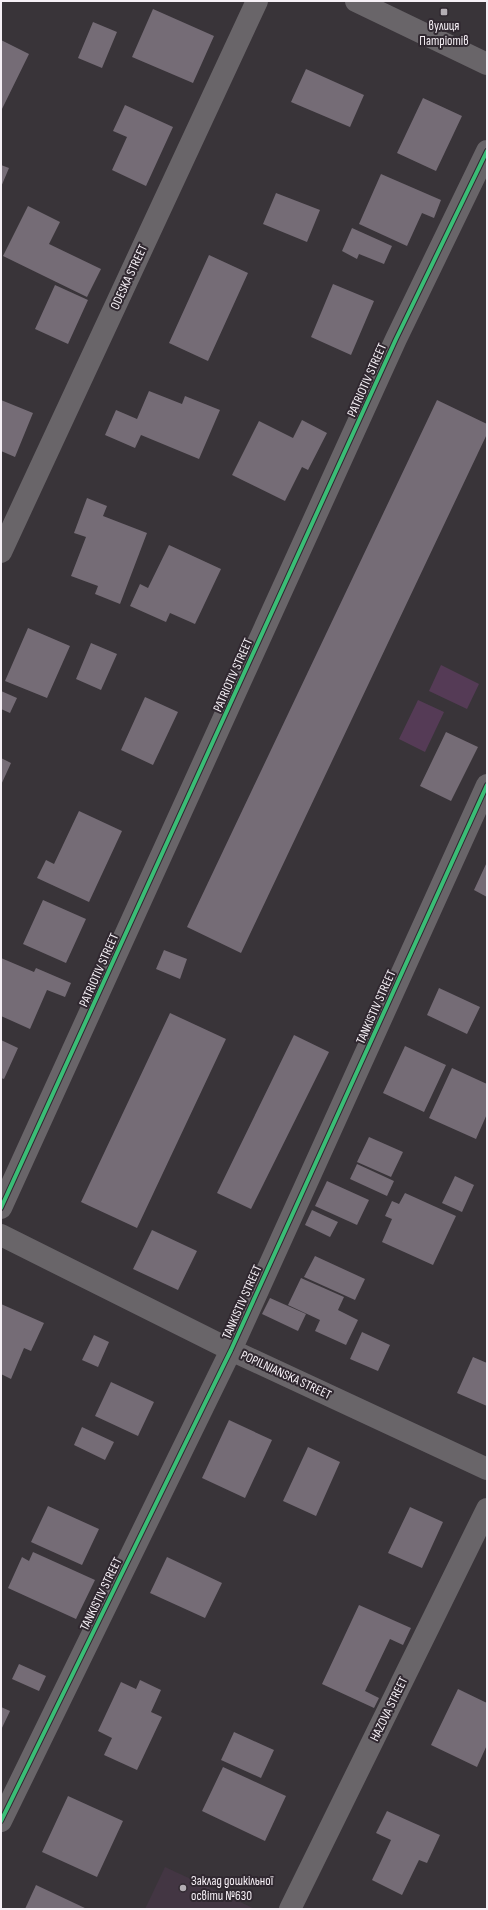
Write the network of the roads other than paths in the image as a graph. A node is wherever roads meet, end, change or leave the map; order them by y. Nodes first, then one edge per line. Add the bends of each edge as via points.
1 (257, 1) edge
2 (356, 1) edge
3 (487, 64) edge
4 (487, 152) edge
5 (1, 552) edge
6 (487, 785) edge
7 (1, 1208) edge
8 (1, 1235) edge
9 (232, 1350) junction
10 (487, 1468) edge
11 (487, 1509) edge
12 (1, 1821) edge
13 (290, 1909) edge

1 - 5 street, ODESKA STREET
2 - 3 street
4 - 7 street, PATRIOTIV STREET via 396,339
6 - 9 street, TANKISTIV STREET
8 - 9 street, POPILNIANSKA STREET
9 - 10 street, POPILNIANSKA STREET
9 - 12 street, TANKISTIV STREET
11 - 13 street, HAZOVA STREET

